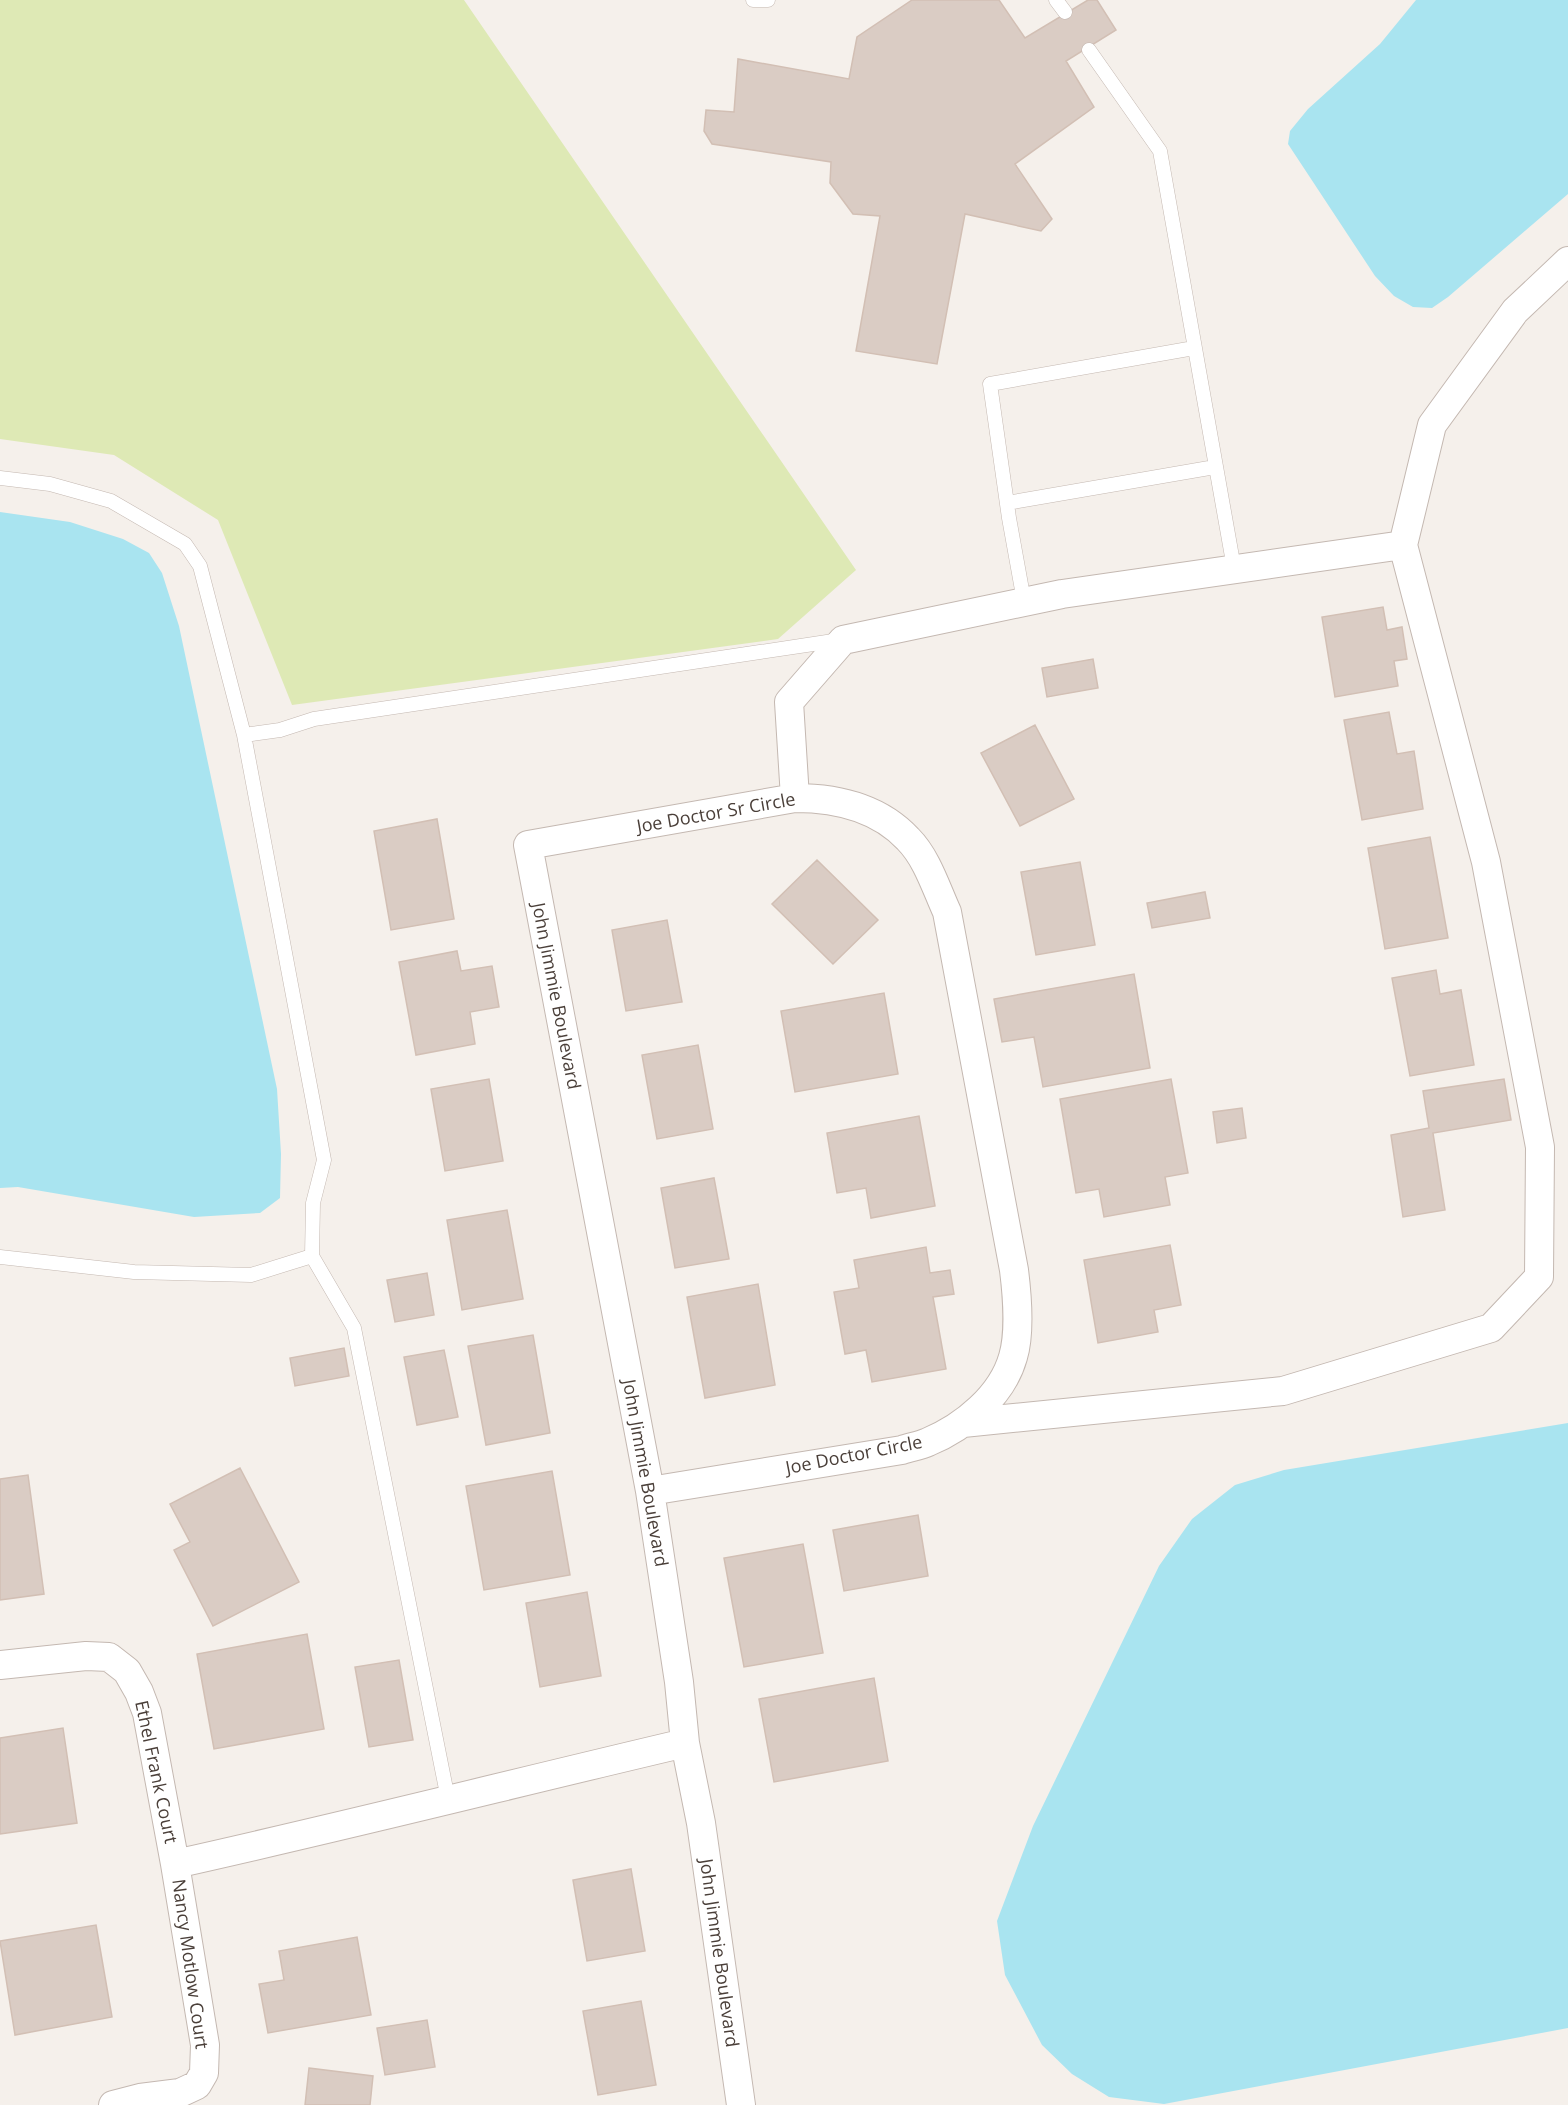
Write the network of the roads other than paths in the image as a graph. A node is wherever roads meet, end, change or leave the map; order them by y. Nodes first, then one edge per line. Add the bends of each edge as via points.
1 (753, 0) edge
2 (768, 0) edge
3 (1056, 0) edge
4 (1065, 12) dead end
5 (1089, 50) dead end
6 (1568, 261) edge
7 (1194, 348) junction
8 (1215, 467) junction
9 (0, 478) edge
10 (1007, 503) junction
11 (1403, 545) junction
12 (1234, 568) junction
13 (1024, 601) junction
14 (843, 640) junction
15 (244, 735) junction
16 (795, 798) junction
17 (528, 845) joint
18 (982, 1100) joint
19 (312, 1256) junction
20 (0, 1257) edge
21 (963, 1423) junction
22 (650, 1491) junction
23 (0, 1665) edge
24 (686, 1743) junction
25 (448, 1799) junction
26 (175, 1863) junction
27 (113, 2105) edge
28 (741, 2105) edge

1 - 2 lane
3 - 4 lane
5 - 7 lane via 1160,151
6 - 11 street via 1515,311 1432,425
7 - 8 lane
7 - 10 lane via 990,384
8 - 10 lane
8 - 12 lane
9 - 15 lane via 50,484 111,501 185,544 200,566
10 - 13 lane
11 - 12 street
11 - 21 street via 1486,862 1540,1147 1539,1277 1491,1328 1283,1391
12 - 13 street
13 - 14 street
14 - 15 lane via 314,719 280,730
14 - 16 street via 789,702
15 - 19 lane via 324,1160 313,1203
16 - 17 street, Joe Doctor Sr Circle
16 - 18 street, Joe Doctor Sr Circle via 843,802 879,816 909,839 925,863 947,912
17 - 22 street, John Jimmie Boulevard
18 - 21 street, Joe Doctor Circle via 1014,1270 1014,1356 1003,1382
19 - 20 lane via 250,1275 134,1272
19 - 25 lane via 354,1328
21 - 22 street, Joe Doctor Circle via 928,1442 902,1450
22 - 24 street, John Jimmie Boulevard
23 - 26 street, Ethel Frank Court via 108,1657 127,1671 147,1713
24 - 25 street
24 - 28 street, John Jimmie Boulevard
25 - 26 street
26 - 27 street, Nancy Motlow Court via 205,2045 204,2073 197,2085 180,2093

